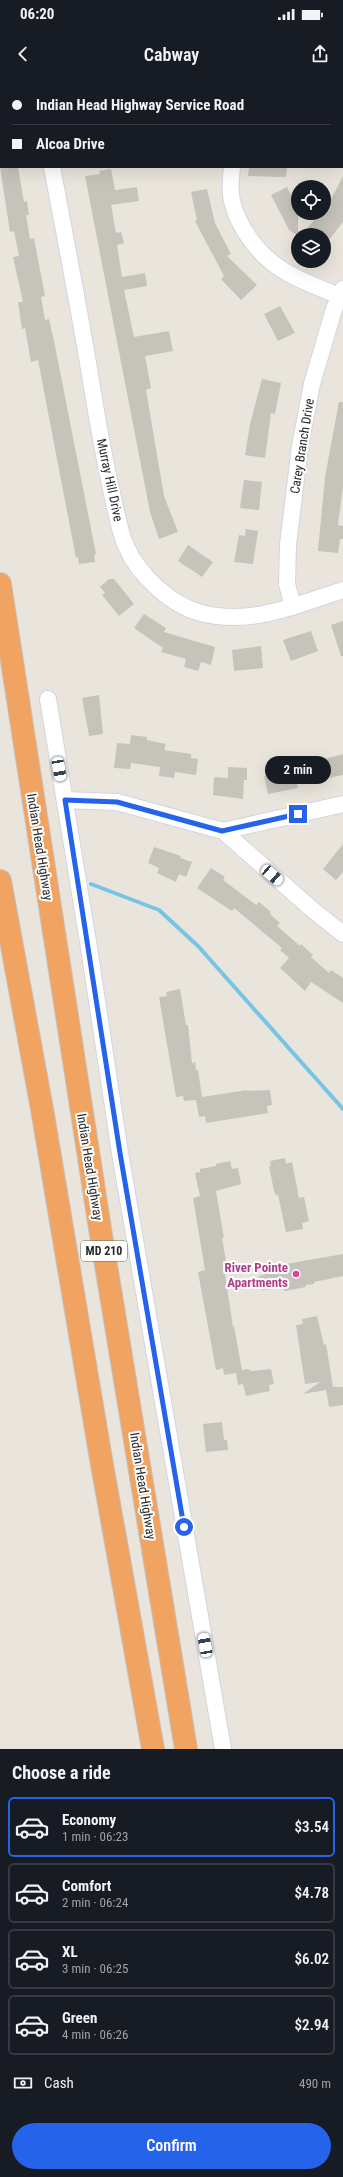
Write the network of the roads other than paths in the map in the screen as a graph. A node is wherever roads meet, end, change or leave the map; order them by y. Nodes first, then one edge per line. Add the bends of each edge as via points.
1 (52, 168) edge
2 (232, 168) edge
3 (341, 292) edge
4 (0, 584) edge
5 (343, 590) edge
6 (293, 606) junction
7 (0, 630) edge
8 (48, 699) dead end
9 (25, 752) junction
10 (65, 800) junction
11 (343, 804) edge
12 (222, 831) junction
13 (0, 881) edge
14 (343, 934) edge
15 (153, 1749) edge
16 (186, 1749) edge
17 (223, 1749) edge

1 - 6 street, Murray Hill Drive via 102,445 120,529 129,552 142,574 153,584 168,596 199,612 224,617 242,617 274,613
2 - 3 street via 231,200 240,222 253,243 279,268 302,281
3 - 6 street, Carey Branch Drive via 312,384 300,446 288,545 287,584
4 - 9 highway, Indian Head Highway / MD 210
5 - 6 street, Murray Hill Drive
7 - 9 highway
8 - 10 street
9 - 16 highway, Indian Head Highway / MD 210
10 - 12 street via 117,802
10 - 17 street via 120,1153
11 - 12 street
12 - 14 street
13 - 15 highway, MD 210

